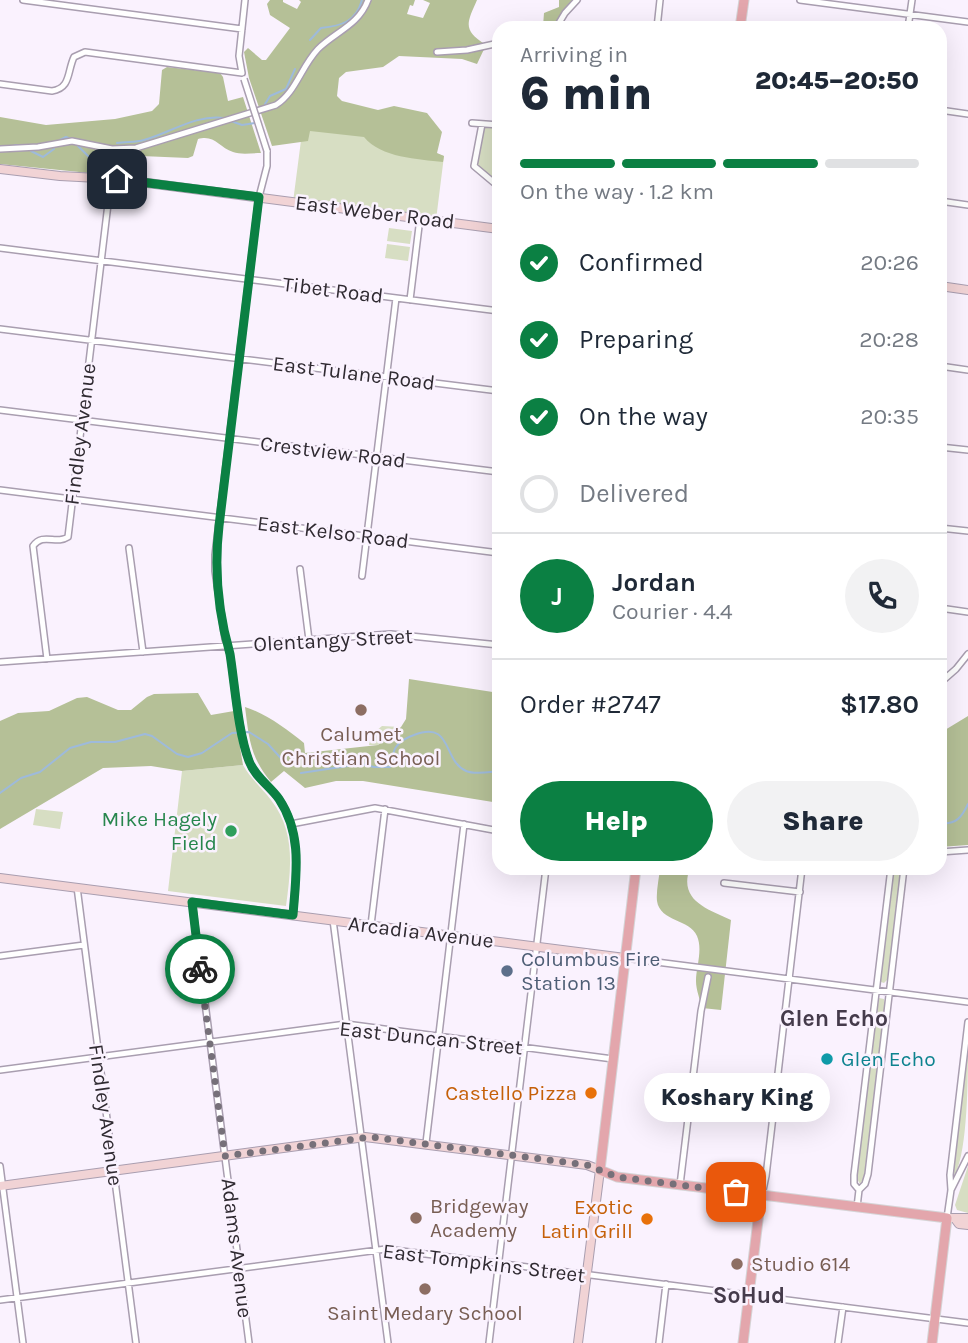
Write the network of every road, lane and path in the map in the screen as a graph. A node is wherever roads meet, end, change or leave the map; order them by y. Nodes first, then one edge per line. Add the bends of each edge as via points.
1 (23, 0) edge
2 (245, 0) edge
3 (368, 0) edge
4 (577, 0) edge
5 (660, 0) edge
6 (744, 0) edge
7 (800, 0) edge
8 (912, 0) edge
9 (910, 14) junction
10 (560, 21) edge
11 (658, 21) edge
12 (741, 21) edge
13 (909, 21) edge
14 (968, 22) edge
15 (242, 29) junction
16 (492, 45) edge
17 (437, 52) dead end
18 (243, 76) junction
19 (0, 84) edge
20 (947, 111) edge
21 (968, 114) edge
22 (472, 123) dead end
23 (482, 124) junction
24 (492, 125) edge
25 (0, 149) edge
26 (0, 169) edge
27 (111, 178) junction
28 (492, 181) edge
29 (259, 197) junction
30 (947, 202) edge
31 (968, 205) edge
32 (420, 218) junction
33 (492, 227) edge
34 (0, 248) edge
35 (101, 261) junction
36 (249, 280) junction
37 (947, 287) edge
38 (968, 290) edge
39 (396, 298) junction
40 (410, 300) junction
41 (492, 310) edge
42 (0, 329) edge
43 (91, 341) junction
44 (239, 359) junction
45 (947, 367) edge
46 (968, 370) edge
47 (386, 377) junction
48 (492, 390) edge
49 (0, 410) edge
50 (81, 420) junction
51 (229, 439) junction
52 (947, 448) edge
53 (968, 450) edge
54 (377, 457) junction
55 (492, 471) edge
56 (0, 490) edge
57 (72, 499) junction
58 (220, 518) junction
59 (947, 529) edge
60 (968, 531) edge
61 (367, 536) junction
62 (129, 548) dead end
63 (492, 552) edge
64 (300, 569) dead end
65 (362, 576) dead end
66 (947, 609) edge
67 (968, 612) edge
68 (309, 640) junction
69 (492, 644) edge
70 (227, 646) junction
71 (143, 652) junction
72 (968, 654) edge
73 (47, 659) junction
74 (0, 662) edge
75 (947, 677) edge
76 (385, 809) junction
77 (291, 824) junction
78 (464, 824) junction
79 (492, 830) edge
80 (968, 850) edge
81 (947, 852) edge
82 (545, 875) edge
83 (635, 875) edge
84 (802, 875) edge
85 (890, 875) edge
86 (903, 875) edge
87 (0, 878) edge
88 (724, 883) dead end
89 (77, 887) junction
90 (800, 892) junction
91 (192, 902) junction
92 (293, 915) junction
93 (333, 920) junction
94 (371, 925) junction
95 (451, 936) junction
96 (84, 945) junction
97 (537, 947) junction
98 (0, 956) edge
99 (625, 958) junction
100 (708, 977) dead end
101 (789, 979) junction
102 (876, 990) junction
103 (889, 992) junction
104 (968, 1002) edge
105 (968, 1022) edge
106 (346, 1024) junction
107 (439, 1036) junction
108 (210, 1042) junction
109 (525, 1047) junction
110 (98, 1057) junction
111 (613, 1059) junction
112 (0, 1070) edge
113 (361, 1137) junction
114 (426, 1143) junction
115 (512, 1155) junction
116 (225, 1156) junction
117 (968, 1156) edge
118 (0, 1166) edge
119 (113, 1170) junction
120 (600, 1170) junction
121 (1, 1185) edge
122 (680, 1185) junction
123 (859, 1190) junction
124 (951, 1190) junction
125 (761, 1196) junction
126 (857, 1207) junction
127 (968, 1218) edge
128 (952, 1219) junction
129 (968, 1225) edge
130 (376, 1250) junction
131 (498, 1264) junction
132 (240, 1268) junction
133 (586, 1275) junction
134 (129, 1283) junction
135 (666, 1284) junction
136 (748, 1295) junction
137 (17, 1298) junction
138 (0, 1300) edge
139 (843, 1307) junction
140 (935, 1318) junction
141 (968, 1323) edge
142 (23, 1343) edge
143 (136, 1343) edge
144 (249, 1343) edge
145 (388, 1343) edge
146 (489, 1343) edge
147 (578, 1343) edge
148 (659, 1343) edge
149 (743, 1343) edge
150 (838, 1343) edge
151 (932, 1343) edge

1 - 15 street
2 - 15 street
3 - 25 street via 356,19 318,49 287,98 276,105 136,148 111,149 72,141
4 - 10 street
5 - 11 street
6 - 12 main road
7 - 9 street
8 - 9 street
9 - 13 street
9 - 14 street
15 - 18 street via 239,58
16 - 17 street
18 - 19 street via 85,52 74,57 59,90
18 - 29 street, bridge via 267,151
20 - 21 street
22 - 23 street
23 - 24 street
23 - 28 street via 474,166
26 - 27 street, East Weber Road
27 - 29 street, East Weber Road
27 - 35 street, Findley Avenue
29 - 32 street, East Weber Road
29 - 36 street
30 - 31 street
32 - 33 street, East Weber Road
32 - 40 street
34 - 35 street, Tibet Road
35 - 36 street, Tibet Road
35 - 43 street, Findley Avenue
36 - 39 street, Tibet Road
36 - 44 street
37 - 38 street
39 - 40 street, Tibet Road
39 - 47 street
40 - 41 street, Tibet Road
42 - 43 street, East Tulane Road
43 - 44 street, East Tulane Road
43 - 50 street, Findley Avenue
44 - 47 street, East Tulane Road
44 - 51 street
45 - 46 street
47 - 48 street, East Tulane Road
47 - 54 street
49 - 50 street, Crestview Road
50 - 51 street, Crestview Road
50 - 57 street, Findley Avenue
51 - 54 street, Crestview Road
51 - 58 street
52 - 53 street
54 - 55 street, Crestview Road
54 - 61 street
56 - 57 street, East Kelso Road
57 - 58 street, East Kelso Road
57 - 73 street, Findley Avenue via 68,537 39,540 33,547
58 - 61 street, East Kelso Road
58 - 70 street via 215,571
59 - 60 street
61 - 63 street, East Kelso Road
61 - 65 street
62 - 71 street
64 - 68 street
66 - 67 street
68 - 69 street, Olentangy Street via 404,635
68 - 70 street, Olentangy Street
70 - 71 street, Olentangy Street
70 - 77 street via 246,753
71 - 73 street, Olentangy Street
72 - 75 street
73 - 74 street, Olentangy Street
76 - 77 street
76 - 78 street
76 - 94 street
77 - 92 street via 298,860
78 - 79 street
78 - 95 street
80 - 81 street
82 - 97 street
83 - 99 main road
84 - 90 street
85 - 102 street
86 - 103 street
87 - 89 street, Arcadia Avenue
88 - 90 street
89 - 91 street, Arcadia Avenue
89 - 96 street, Findley Avenue
90 - 101 street
91 - 92 street, Arcadia Avenue
91 - 108 street, Adams Avenue
92 - 93 street, Arcadia Avenue
93 - 94 street, Arcadia Avenue
93 - 106 street
94 - 95 street, Arcadia Avenue
95 - 97 street, Arcadia Avenue
95 - 107 street
96 - 98 street
96 - 110 street, Findley Avenue
97 - 99 street, Arcadia Avenue
97 - 109 street
99 - 101 street, Arcadia Avenue
99 - 111 main road
100 - 122 street
101 - 102 street, Arcadia Avenue
101 - 125 street
102 - 103 street, Arcadia Avenue
102 - 123 street via 854,1175
103 - 104 street, Arcadia Avenue
103 - 123 street via 868,1174
105 - 124 street
106 - 107 street, East Duncan Street
106 - 108 street, East Duncan Street
106 - 113 street
107 - 109 street, East Duncan Street
107 - 114 street
108 - 110 street, East Duncan Street
108 - 116 street, Adams Avenue
109 - 111 street, East Duncan Street
109 - 115 street
110 - 112 street, East Duncan Street
110 - 119 street, Findley Avenue
111 - 120 main road
113 - 114 street
113 - 116 street
113 - 130 street
114 - 115 street
115 - 120 street
115 - 131 street
116 - 119 street
116 - 132 street, Adams Avenue
117 - 124 street
118 - 121 street
119 - 121 street
119 - 134 street, Findley Avenue
120 - 122 main road via 617,1177
120 - 133 street
121 - 137 street
122 - 125 main road
123 - 126 street
124 - 128 street
125 - 126 main road
125 - 136 main road
126 - 128 main road
127 - 128 street
128 - 129 street
128 - 140 main road
130 - 131 street, East Tompkins Street
130 - 132 street, East Tompkins Street
130 - 145 street
131 - 133 street, East Tompkins Street
131 - 146 street
132 - 134 street, East Tompkins Street
132 - 144 street, Adams Avenue
133 - 135 street, East Tompkins Street
133 - 147 street
134 - 137 street, East Tompkins Street
134 - 143 street, Findley Avenue
135 - 136 street, East Tompkins Street
135 - 148 street
136 - 139 street, East Tompkins Street
136 - 149 main road
137 - 138 street, East Tompkins Street
137 - 142 street
139 - 140 street, East Tompkins Street
139 - 150 street
140 - 141 street, East Tompkins Street
140 - 151 main road

